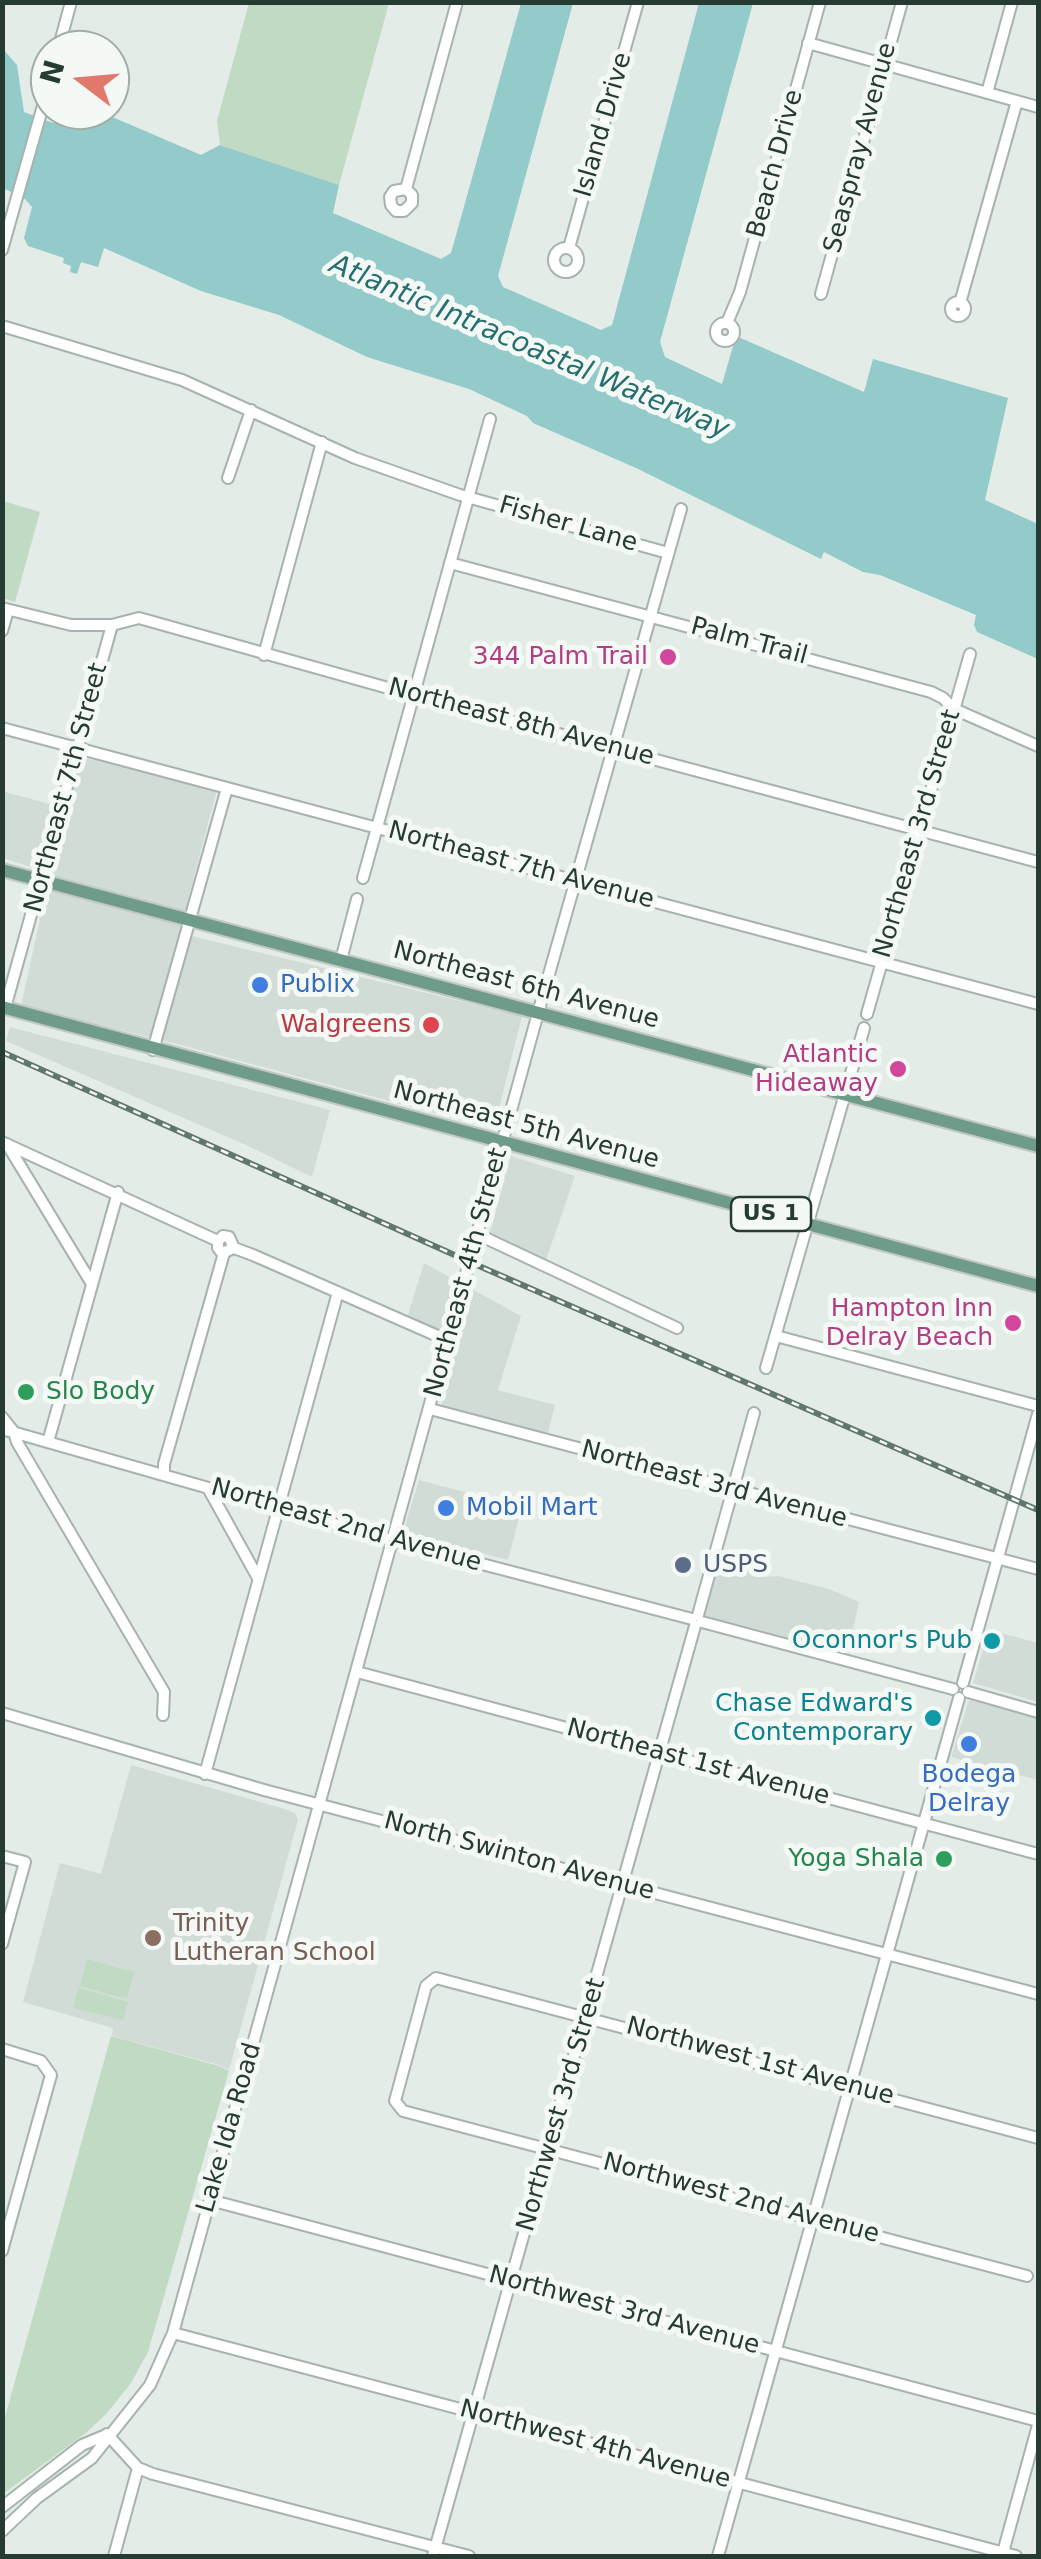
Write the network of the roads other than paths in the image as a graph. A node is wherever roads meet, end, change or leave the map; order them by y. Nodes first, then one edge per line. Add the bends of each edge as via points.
1 (70, 2) edge
2 (457, 2) edge
3 (638, 2) edge
4 (820, 2) edge
5 (902, 2) edge
6 (1012, 2) edge
7 (63, 30) edge
8 (808, 44) junction
9 (884, 64) junction
10 (987, 93) junction
11 (1017, 101) junction
12 (1038, 107) edge
13 (37, 130) edge
14 (406, 189) dead end
15 (569, 248) dead end
16 (2, 250) edge
17 (821, 294) dead end
18 (960, 303) dead end
19 (727, 323) dead end
20 (2, 326) edge
21 (251, 410) junction
22 (490, 419) dead end
23 (322, 442) junction
24 (228, 478) dead end
25 (468, 497) junction
26 (681, 509) dead end
27 (668, 553) junction
28 (450, 563) junction
29 (5, 609) edge
30 (650, 615) junction
31 (112, 625) junction
32 (2, 632) edge
33 (970, 654) dead end
34 (264, 655) junction
35 (413, 696) junction
36 (954, 709) junction
37 (2, 728) edge
38 (1038, 746) edge
39 (614, 747) junction
40 (78, 748) junction
41 (227, 788) junction
42 (377, 828) junction
43 (919, 830) junction
44 (1038, 862) edge
45 (2, 870) edge
46 (363, 878) dead end
47 (41, 881) junction
48 (577, 881) junction
49 (358, 899) dead end
50 (191, 920) junction
51 (341, 960) junction
52 (882, 962) junction
53 (1038, 1004) edge
54 (4, 1008) edge
55 (538, 1012) junction
56 (868, 1014) dead end
57 (864, 1028) dead end
58 (153, 1050) junction
59 (846, 1094) junction
60 (4, 1142) edge
61 (503, 1143) junction
62 (1038, 1146) edge
63 (118, 1192) junction
64 (808, 1224) junction
65 (479, 1235) junction
66 (229, 1251) junction
67 (92, 1284) junction
68 (1038, 1286) edge
69 (338, 1292) junction
70 (677, 1328) dead end
71 (776, 1336) junction
72 (449, 1341) junction
73 (766, 1368) dead end
74 (1038, 1406) edge
75 (430, 1409) junction
76 (754, 1412) dead end
77 (1038, 1414) edge
78 (2, 1417) edge
79 (1037, 1428) edge
80 (8, 1430) edge
81 (48, 1442) junction
82 (164, 1474) junction
83 (207, 1487) junction
84 (733, 1490) junction
85 (279, 1507) junction
86 (394, 1540) junction
87 (998, 1560) junction
88 (1038, 1568) edge
89 (259, 1579) junction
90 (697, 1621) junction
91 (358, 1672) junction
92 (961, 1690) junction
93 (1038, 1712) edge
94 (2, 1713) edge
95 (164, 1715) dead end
96 (660, 1752) junction
97 (205, 1774) junction
98 (320, 1806) junction
99 (924, 1824) junction
100 (1038, 1854) edge
101 (2, 1856) edge
102 (624, 1884) junction
103 (2, 1944) edge
104 (887, 1954) junction
105 (1038, 1994) edge
106 (587, 2016) junction
107 (2, 2050) edge
108 (850, 2086) junction
109 (397, 2107) joint
110 (1038, 2138) edge
111 (550, 2148) junction
112 (210, 2200) junction
113 (812, 2219) junction
114 (2, 2252) edge
115 (1027, 2276) dead end
116 (512, 2281) junction
117 (173, 2333) junction
118 (776, 2351) junction
119 (474, 2413) junction
120 (1038, 2423) edge
121 (107, 2434) junction
122 (138, 2468) junction
123 (739, 2483) junction
124 (2, 2507) edge
125 (2, 2531) edge
126 (434, 2552) edge
127 (1002, 2555) edge
128 (114, 2556) edge
129 (469, 2556) edge
130 (718, 2556) edge
131 (1016, 2556) edge

1 - 7 street
2 - 14 street
3 - 15 street, Island Drive
4 - 8 street, Beach Drive
5 - 9 street, Seaspray Avenue
6 - 10 street
8 - 9 street
8 - 19 street, Beach Drive
9 - 10 street
9 - 17 street, Seaspray Avenue
10 - 11 street
11 - 12 street
11 - 18 street
13 - 16 street
20 - 21 street via 182,380
21 - 23 street
21 - 24 street
22 - 25 street
23 - 25 street
23 - 34 street
25 - 27 street, Fisher Lane
25 - 28 street
26 - 27 street, Northeast 4th Street
27 - 30 street, Northeast 4th Street
28 - 30 street, Palm Trail
28 - 35 street
29 - 31 street, Northeast 8th Avenue via 71,625
29 - 32 street
30 - 36 street, Palm Trail via 931,692
30 - 39 street, Northeast 4th Street
31 - 34 street, Northeast 8th Avenue via 139,618
31 - 40 street, Northeast 7th Street
33 - 36 street, Northeast 3rd Street
34 - 35 street, Northeast 8th Avenue
35 - 39 street, Northeast 8th Avenue
35 - 42 street
36 - 38 street, Palm Trail
36 - 43 street, Northeast 3rd Street
37 - 40 street, Northeast 7th Avenue
39 - 43 street, Northeast 8th Avenue
39 - 48 street, Northeast 4th Street
40 - 41 street, Northeast 7th Avenue
40 - 47 street, Northeast 7th Street
41 - 42 street, Northeast 7th Avenue
41 - 50 street
42 - 46 street
42 - 48 street, Northeast 7th Avenue
43 - 44 street, Northeast 8th Avenue
43 - 52 street, Northeast 3rd Street
45 - 47 main road, Northeast 6th Avenue
47 - 50 main road, Northeast 6th Avenue
47 - 54 street, Northeast 7th Street
48 - 52 street, Northeast 7th Avenue
48 - 55 street, Northeast 4th Street
49 - 51 street
50 - 51 main road, Northeast 6th Avenue
50 - 58 street
51 - 55 main road, Northeast 6th Avenue
52 - 53 street, Northeast 7th Avenue
52 - 56 street, Northeast 3rd Street
54 - 58 main road, Northeast 5th Avenue / US 1
55 - 59 main road, Northeast 6th Avenue
55 - 61 street, Northeast 4th Street
57 - 59 street
58 - 61 main road, Northeast 5th Avenue / US 1
59 - 62 main road, Northeast 6th Avenue
59 - 64 street
60 - 63 street
60 - 67 street
61 - 64 main road, Northeast 5th Avenue / US 1
61 - 65 street, Northeast 4th Street
63 - 66 street
63 - 67 street
64 - 68 main road, Northeast 5th Avenue / US 1
64 - 71 street
65 - 70 street
65 - 72 street, Northeast 4th Street
66 - 69 street
66 - 82 street
67 - 81 street
69 - 72 street
69 - 85 street
71 - 73 street
71 - 74 street
72 - 75 street, Northeast 4th Street
75 - 84 street, Northeast 3rd Avenue
75 - 86 street, Northeast 4th Street
76 - 84 street
77 - 79 street
78 - 80 street
79 - 87 street
80 - 81 street, Northeast 2nd Avenue
80 - 95 street via 164,1692
81 - 82 street, Northeast 2nd Avenue
82 - 83 street, Northeast 2nd Avenue
83 - 85 street, Northeast 2nd Avenue
83 - 89 street
84 - 87 street, Northeast 3rd Avenue
84 - 90 street
85 - 86 street, Northeast 2nd Avenue
85 - 89 street
86 - 90 street, Northeast 2nd Avenue
86 - 91 street, Northeast 4th Street
87 - 88 street, Northeast 3rd Avenue
87 - 92 street
89 - 97 street
90 - 92 street, Northeast 2nd Avenue
90 - 96 street
91 - 96 street, Northeast 1st Avenue
91 - 98 street, Northeast 4th Street
92 - 93 street, Northeast 2nd Avenue
92 - 99 street
94 - 97 street, North Swinton Avenue
96 - 99 street, Northeast 1st Avenue
96 - 102 street
97 - 98 street, North Swinton Avenue
98 - 102 street, North Swinton Avenue
98 - 112 street, Lake Ida Road
99 - 100 street, Northeast 1st Avenue
99 - 104 street
101 - 103 street via 25,1862
102 - 104 street, North Swinton Avenue
102 - 106 street, Northwest 3rd Street
104 - 105 street, North Swinton Avenue
104 - 108 street
106 - 108 street, Northwest 1st Avenue
106 - 109 street, Northwest 1st Avenue via 436,1978 426,1986
106 - 111 street, Northwest 3rd Street
107 - 114 street via 41,2061 49,2086
108 - 110 street, Northwest 1st Avenue
108 - 113 street
109 - 111 street, Northwest 2nd Avenue
111 - 113 street, Northwest 2nd Avenue
111 - 116 street, Northwest 3rd Street
112 - 116 street, Northwest 3rd Avenue
112 - 117 street, Lake Ida Road
113 - 115 street, Northwest 2nd Avenue
113 - 118 street
116 - 118 street, Northwest 3rd Avenue
116 - 119 street, Northwest 3rd Street
117 - 119 street, Northwest 4th Avenue
117 - 121 street, Lake Ida Road via 150,2385
118 - 120 street, Northwest 3rd Avenue
118 - 123 street
119 - 123 street, Northwest 4th Avenue
119 - 126 street, Northwest 3rd Street
120 - 127 street
121 - 122 street
121 - 124 street, Lake Ida Road via 82,2445
121 - 125 street, Lake Ida Road via 92,2458
122 - 126 street
122 - 128 street
123 - 127 street, Northwest 4th Avenue
123 - 130 street
126 - 129 street
127 - 131 street, Northwest 4th Avenue

